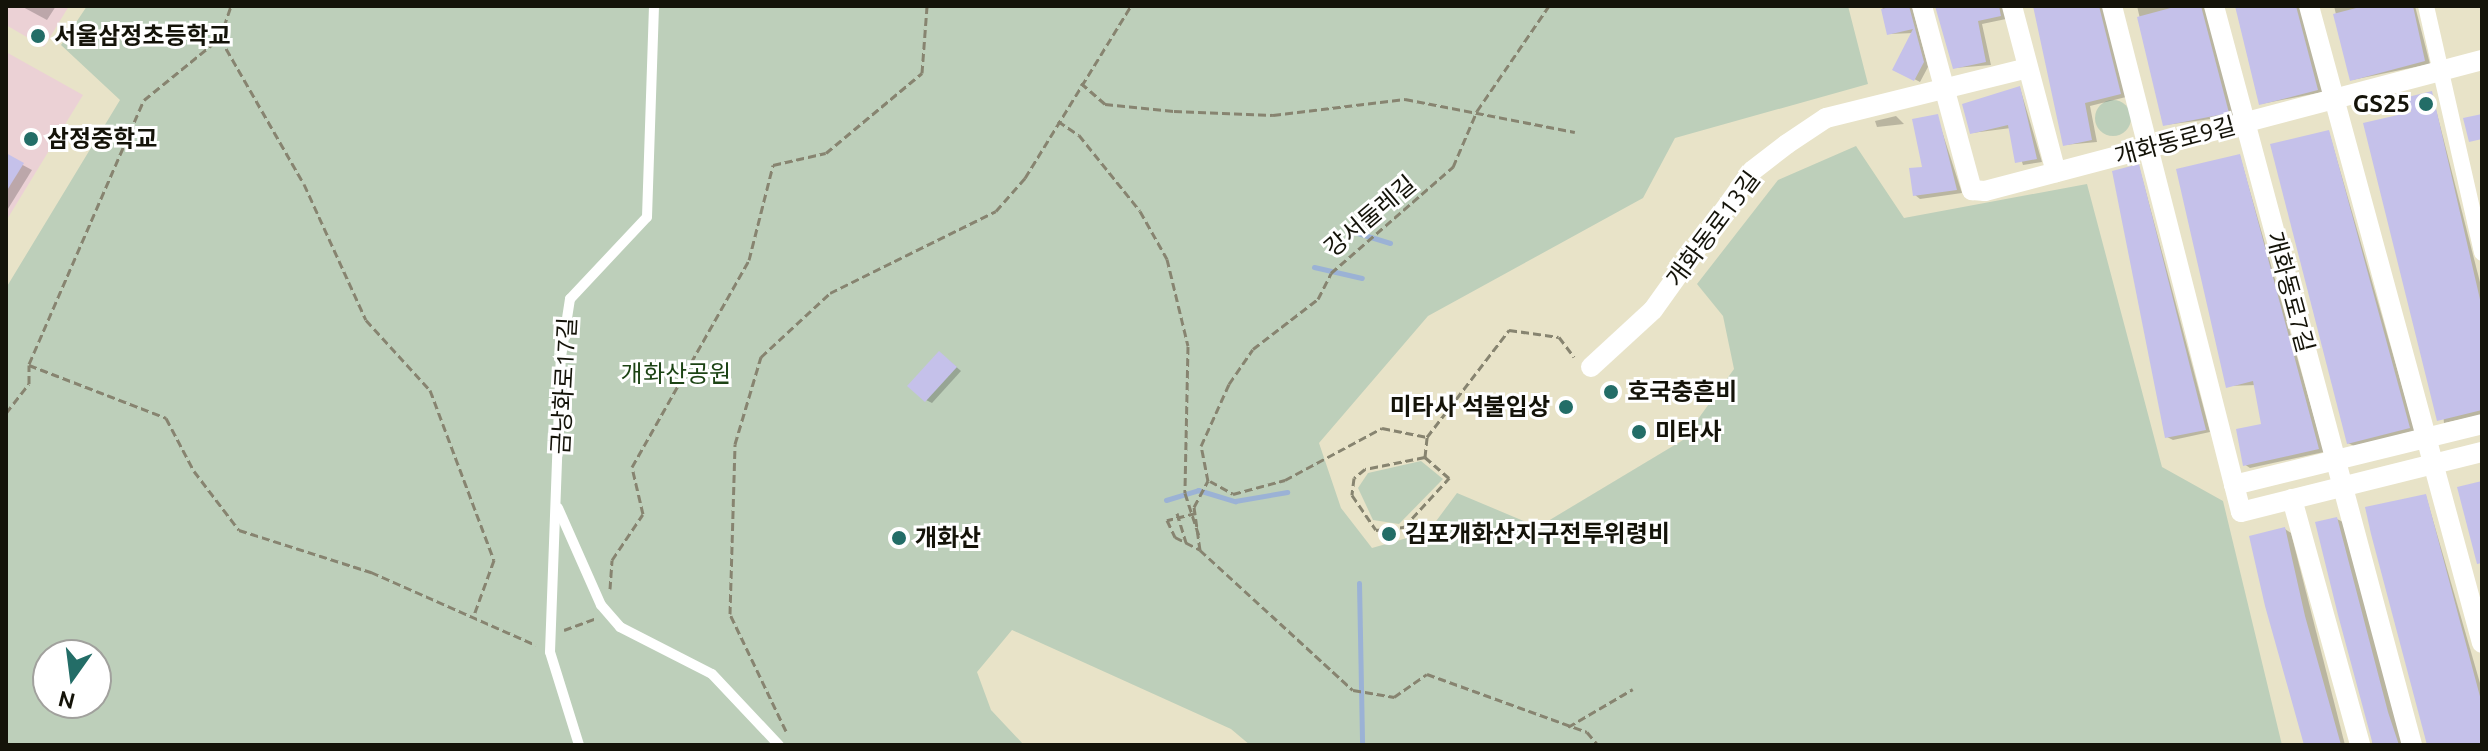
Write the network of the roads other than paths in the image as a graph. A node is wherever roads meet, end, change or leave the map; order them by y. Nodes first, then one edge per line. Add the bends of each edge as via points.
1 (654, 6) edge
2 (1922, 6) edge
3 (2012, 6) edge
4 (2112, 6) edge
5 (2214, 6) edge
6 (2309, 6) edge
7 (2426, 6) edge
8 (2482, 60) edge
9 (2028, 68) junction
10 (2441, 71) junction
11 (1942, 86) junction
12 (2334, 101) junction
13 (2243, 123) junction
14 (2149, 148) junction
15 (2056, 172) junction
16 (2482, 253) edge
17 (1591, 367) road end
18 (2482, 424) edge
19 (2423, 438) junction
20 (2482, 452) edge
21 (2336, 460) junction
22 (2430, 465) junction
23 (2234, 485) junction
24 (2343, 486) junction
25 (2292, 499) junction
26 (558, 508) junction
27 (2482, 643) edge
28 (579, 745) edge
29 (779, 745) edge
30 (2360, 745) edge
31 (2412, 745) edge

1 - 26 lane, 금낭화로17길 via 651,200 642,229 570,299 561,357
2 - 11 street
3 - 9 street
4 - 14 street
5 - 13 street, 개화동로7길
6 - 12 street
7 - 10 street
8 - 10 street, 개화동로9길
9 - 11 street, 개화동로13길
9 - 15 street
10 - 12 street, 개화동로9길
10 - 16 street
11 - 15 street, 개화동로9길 via 1972,190
11 - 17 street, 개화동로13길 via 1826,118 1752,171 1653,310
12 - 13 street, 개화동로9길
12 - 19 street
13 - 14 street, 개화동로9길
13 - 21 street, 개화동로7길
14 - 15 street, 개화동로9길
14 - 23 street
18 - 19 street
19 - 21 street
19 - 22 street
20 - 22 street
21 - 23 street
21 - 24 street, 개화동로7길
22 - 24 street
22 - 27 street
23 - 25 street via 2241,512
24 - 25 street
24 - 31 street, 개화동로7길
25 - 30 street
26 - 28 lane, 금낭화로17길 via 550,652
26 - 29 lane via 609,614 637,640 728,686

